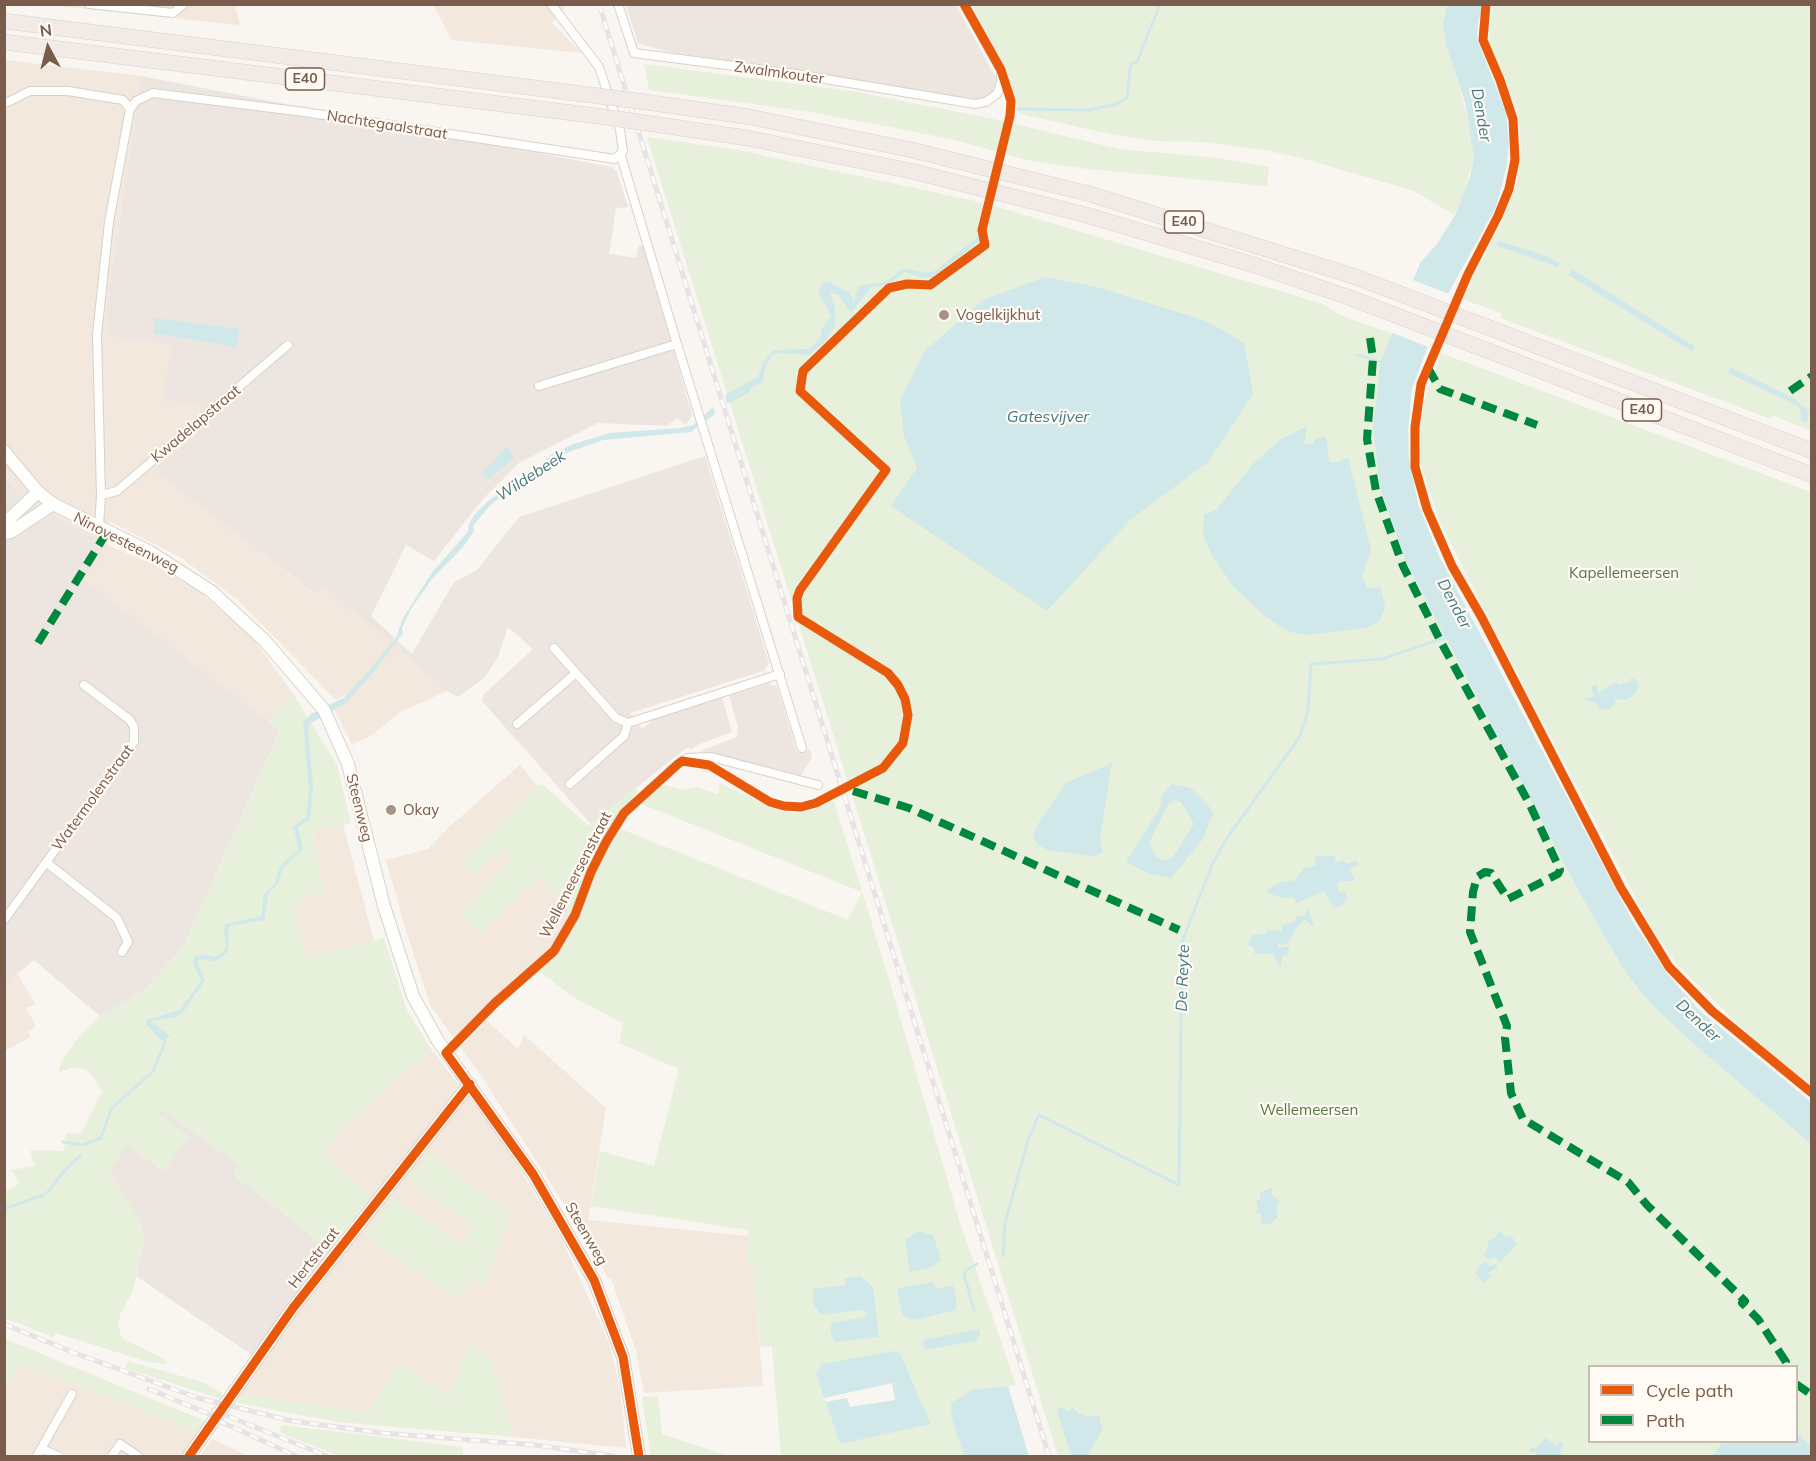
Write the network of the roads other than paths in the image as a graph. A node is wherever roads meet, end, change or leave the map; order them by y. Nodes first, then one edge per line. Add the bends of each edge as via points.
1 (89, 4) edge
2 (184, 4) edge
3 (551, 4) edge
4 (618, 4) edge
5 (964, 4) edge
6 (4, 21) edge
7 (4, 42) edge
8 (8, 102) dead end
9 (130, 109) junction
10 (621, 156) junction
11 (677, 344) junction
12 (288, 345) dead end
13 (539, 386) dead end
14 (4, 451) edge
15 (1812, 451) edge
16 (1812, 475) edge
17 (38, 492) junction
18 (101, 495) junction
19 (53, 504) junction
20 (4, 524) edge
21 (99, 528) junction
22 (4, 533) edge
23 (554, 648) dead end
24 (576, 673) junction
25 (780, 674) junction
26 (84, 685) dead end
27 (324, 710) joint
28 (628, 723) junction
29 (517, 724) dead end
30 (802, 748) dead end
31 (570, 784) dead end
32 (818, 785) dead end
33 (47, 863) junction
34 (4, 920) edge
35 (122, 952) dead end
36 (446, 1053) junction
37 (470, 1084) junction
38 (72, 1394) dead end
39 (39, 1453) edge
40 (58, 1456) edge
41 (112, 1456) edge
42 (138, 1456) edge
43 (189, 1456) edge
44 (639, 1456) edge

1 - 2 street via 173,13
3 - 10 street via 599,67 620,130
4 - 5 street, Zwalmkouter via 634,53 795,74 975,104 997,94 1001,70
6 - 15 highway, E40, bridge via 653,103 761,120 985,167 1101,197 1356,277
7 - 16 highway, E40, bridge via 660,125 747,138 980,187 1242,262 1348,297
8 - 9 street via 30,91 68,91 123,100
9 - 10 street, Nachtegaalstraat via 136,101 153,93 607,159
9 - 18 street via 109,222 97,335
10 - 11 street
11 - 13 street
11 - 25 street
12 - 18 street, Kwadelapstraat via 117,491
14 - 17 main road, Ninovesteenweg
17 - 19 main road, Ninovesteenweg
17 - 20 main road
18 - 21 street
19 - 21 main road, Ninovesteenweg
19 - 22 main road
21 - 27 main road, Ninovesteenweg via 150,552 211,591 265,640
23 - 24 street
24 - 28 street via 616,718
24 - 29 street
25 - 28 street
25 - 30 street
26 - 33 street, Watermolenstraat via 130,720 136,735 130,750
27 - 36 main road, Steenweg via 348,764 374,868 410,985 424,1018
28 - 31 street via 624,736
32 - 36 street, Wellemeersenstraat via 711,757 688,758 678,764 624,813 554,951
33 - 34 street, Watermolenstraat
33 - 35 street, Watermolenstraat via 117,918 128,942
36 - 37 main road, Steenweg
37 - 43 main road, Hertstraat via 293,1308
37 - 44 main road, Steenweg via 533,1174 604,1300 628,1376
38 - 39 street
39 - 40 street
41 - 42 street via 120,1444

